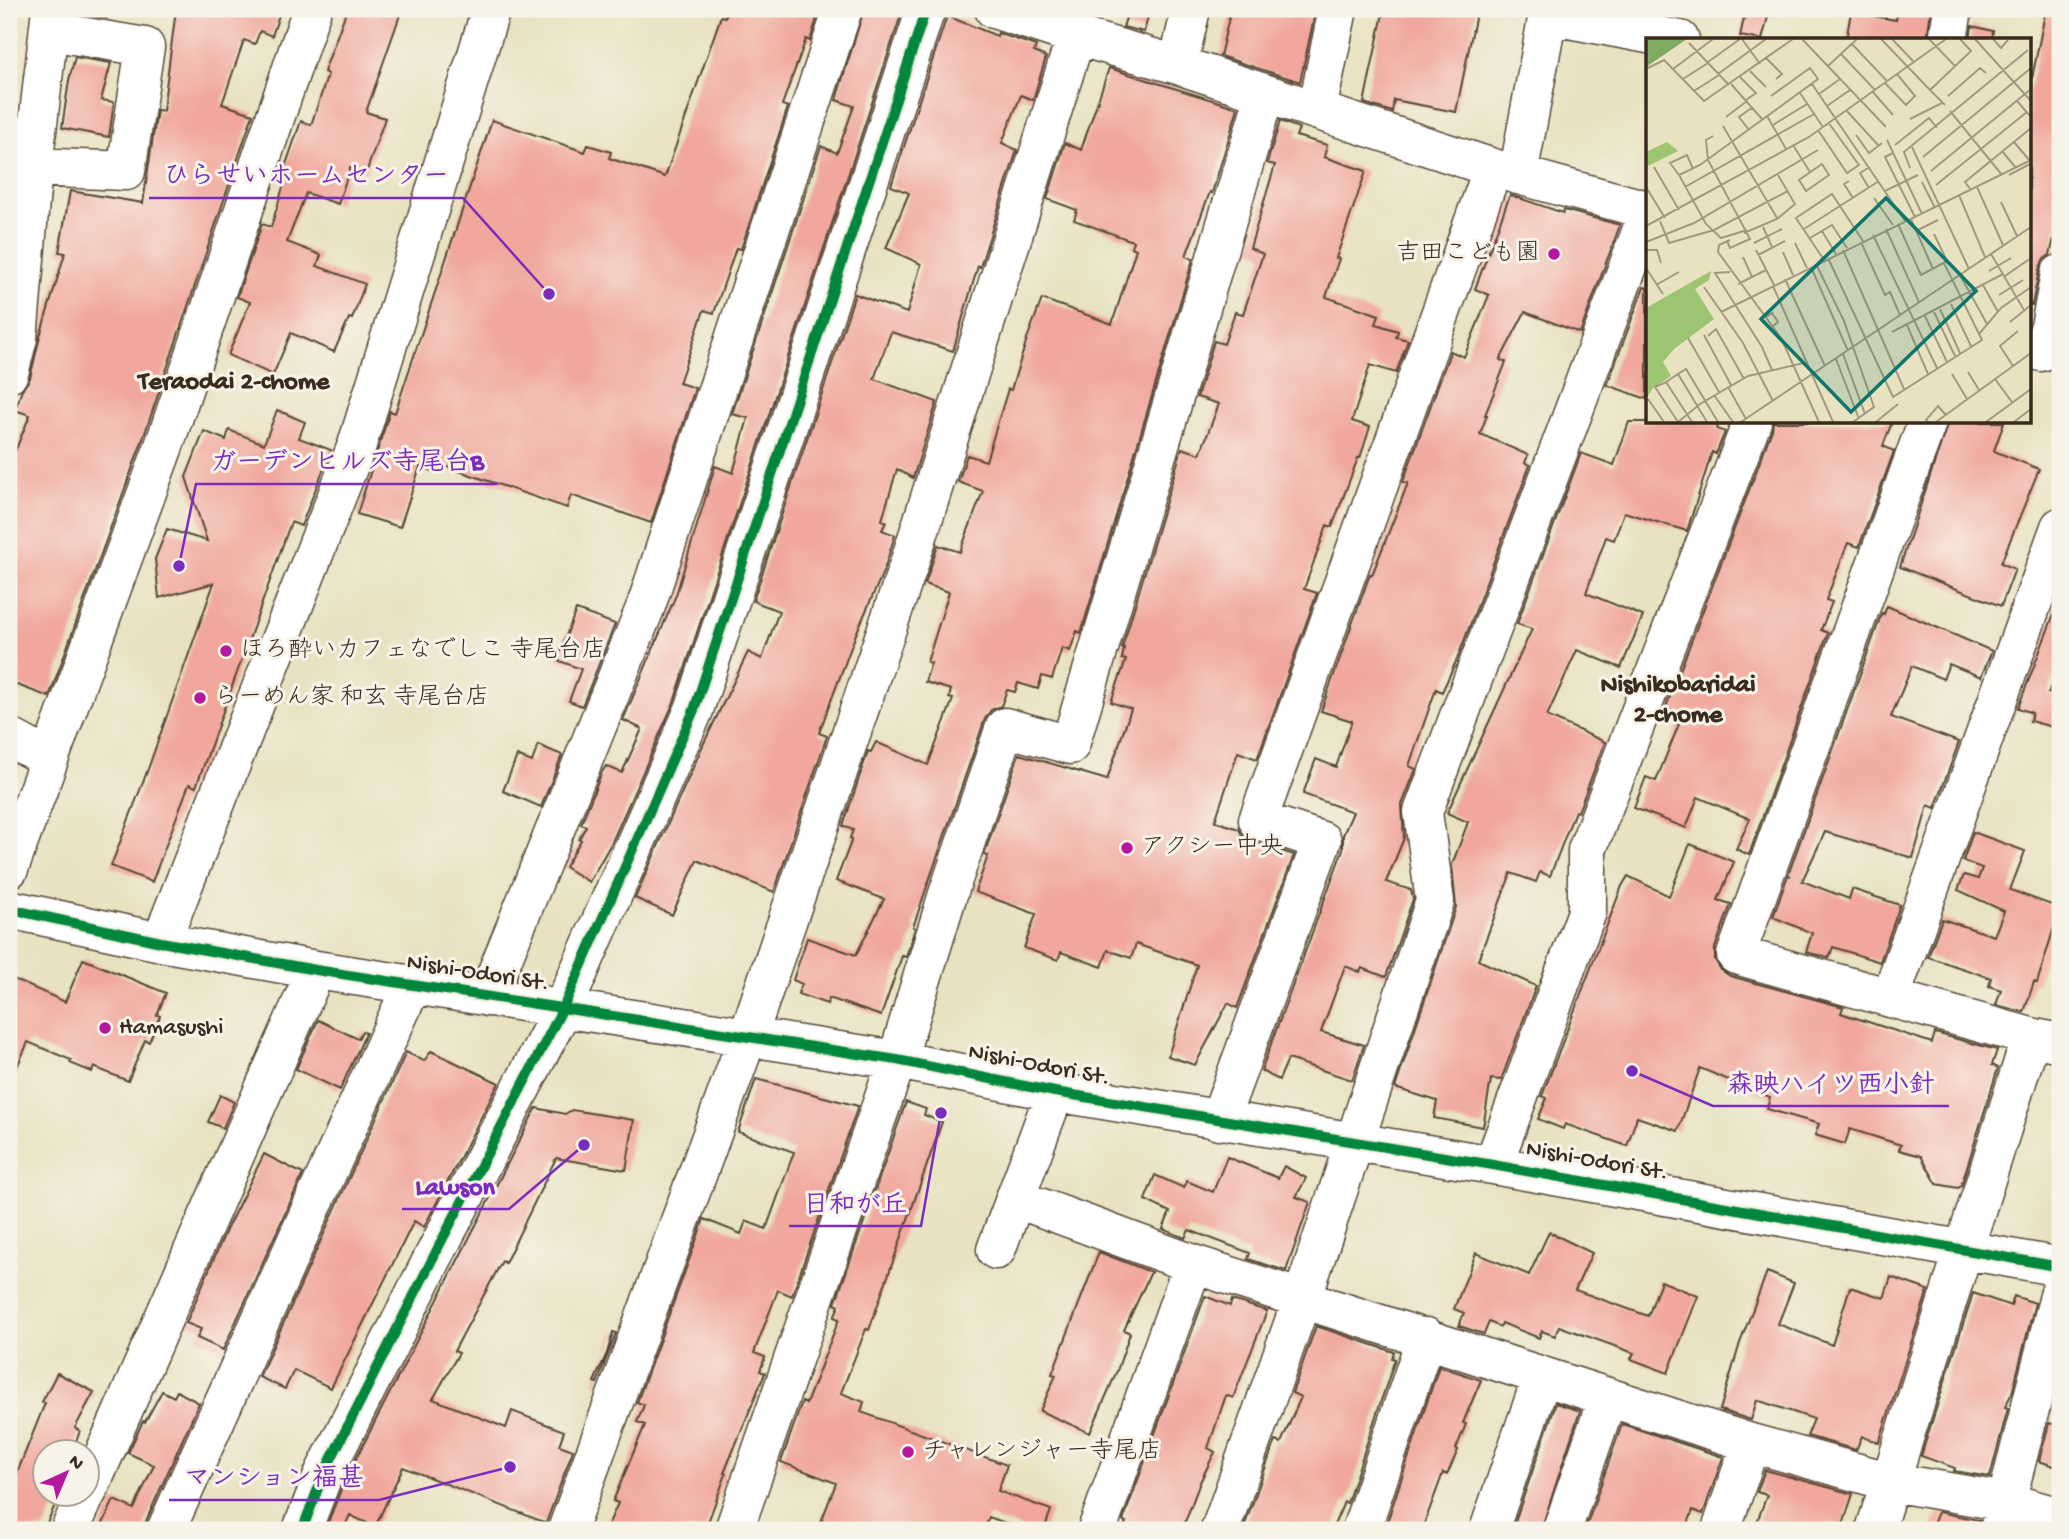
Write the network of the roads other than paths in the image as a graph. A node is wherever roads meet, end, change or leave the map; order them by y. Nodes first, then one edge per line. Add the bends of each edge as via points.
1 (312, 9) edge
2 (491, 9) edge
3 (844, 9) edge
4 (926, 9) edge
5 (994, 9) edge
6 (1191, 9) edge
7 (1338, 9) edge
8 (1953, 9) edge
9 (1549, 12) edge
10 (1032, 15) edge
11 (50, 20) edge
12 (1076, 36) junction
13 (1671, 38) edge
14 (1948, 38) edge
15 (1178, 65) junction
16 (1265, 94) junction
17 (1317, 110) junction
18 (33, 167) junction
19 (1505, 172) junction
20 (1646, 210) edge
21 (1646, 219) edge
22 (2060, 274) edge
23 (2043, 354) edge
24 (9, 373) edge
25 (1751, 424) edge
26 (1926, 424) edge
27 (2060, 531) edge
28 (9, 737) edge
29 (49, 759) junction
30 (9, 869) edge
31 (9, 909) edge
32 (161, 942) junction
33 (316, 970) junction
34 (412, 985) junction
35 (487, 997) junction
36 (1890, 998) junction
37 (563, 1009) junction
38 (748, 1036) junction
39 (2045, 1040) edge
40 (897, 1060) junction
41 (1055, 1092) junction
42 (1219, 1121) junction
43 (1353, 1141) junction
44 (1493, 1165) junction
45 (1015, 1198) junction
46 (1962, 1249) junction
47 (996, 1250) dead end
48 (1193, 1264) junction
49 (2060, 1266) edge
50 (2060, 1292) edge
51 (1302, 1299) junction
52 (1426, 1338) junction
53 (1542, 1377) junction
54 (1608, 1397) junction
55 (1751, 1443) junction
56 (102, 1458) edge
57 (1891, 1482) junction
58 (80, 1508) edge
59 (2003, 1516) edge
60 (2060, 1517) edge
61 (70, 1530) edge
62 (166, 1530) edge
63 (302, 1530) edge
64 (567, 1530) edge
65 (734, 1530) edge
66 (1097, 1530) edge
67 (1220, 1530) edge
68 (1361, 1530) edge
69 (1489, 1530) edge
70 (1562, 1530) edge
71 (1721, 1530) edge
72 (1875, 1530) edge

1 - 29 street via 165,443
2 - 32 street via 357,445
3 - 35 street via 646,606
4 - 37 street via 694,710
5 - 10 street
6 - 15 street
7 - 17 street
8 - 14 street
9 - 13 street
9 - 19 street
10 - 12 street
11 - 18 street
11 - 18 street via 145,47 126,171
12 - 15 street
12 - 38 street via 910,561
15 - 16 street
16 - 17 street
16 - 40 street via 1070,745 1006,727
17 - 19 street
18 - 24 street via 18,338
19 - 20 street
19 - 42 street via 1258,820 1322,841
21 - 43 street via 1423,812 1435,901
22 - 23 street
25 - 44 street via 1587,850 1587,912
26 - 36 street via 1736,954
27 - 36 street
28 - 29 street
29 - 30 street
31 - 32 street, Nishi-Odori St.
32 - 33 street, Nishi-Odori St.
33 - 34 street, Nishi-Odori St.
33 - 56 street
34 - 35 street, Nishi-Odori St.
34 - 62 street
35 - 37 street, Nishi-Odori St.
36 - 39 street
37 - 38 street, Nishi-Odori St.
37 - 63 street via 330,1461
38 - 40 street, Nishi-Odori St.
38 - 64 street
39 - 46 street
40 - 41 street, Nishi-Odori St.
40 - 65 street
41 - 42 street, Nishi-Odori St.
41 - 45 street
42 - 43 street, Nishi-Odori St.
43 - 44 street, Nishi-Odori St.
43 - 51 street
44 - 46 street, Nishi-Odori St.
45 - 47 street
45 - 48 street
46 - 49 street, Nishi-Odori St.
46 - 57 street
48 - 51 street
48 - 66 street
50 - 59 street
51 - 52 street
51 - 67 street
52 - 53 street
52 - 68 street
53 - 54 street
53 - 69 street
54 - 55 street
54 - 70 street
55 - 57 street
55 - 71 street
57 - 59 street
57 - 72 street
58 - 61 street
59 - 60 street

